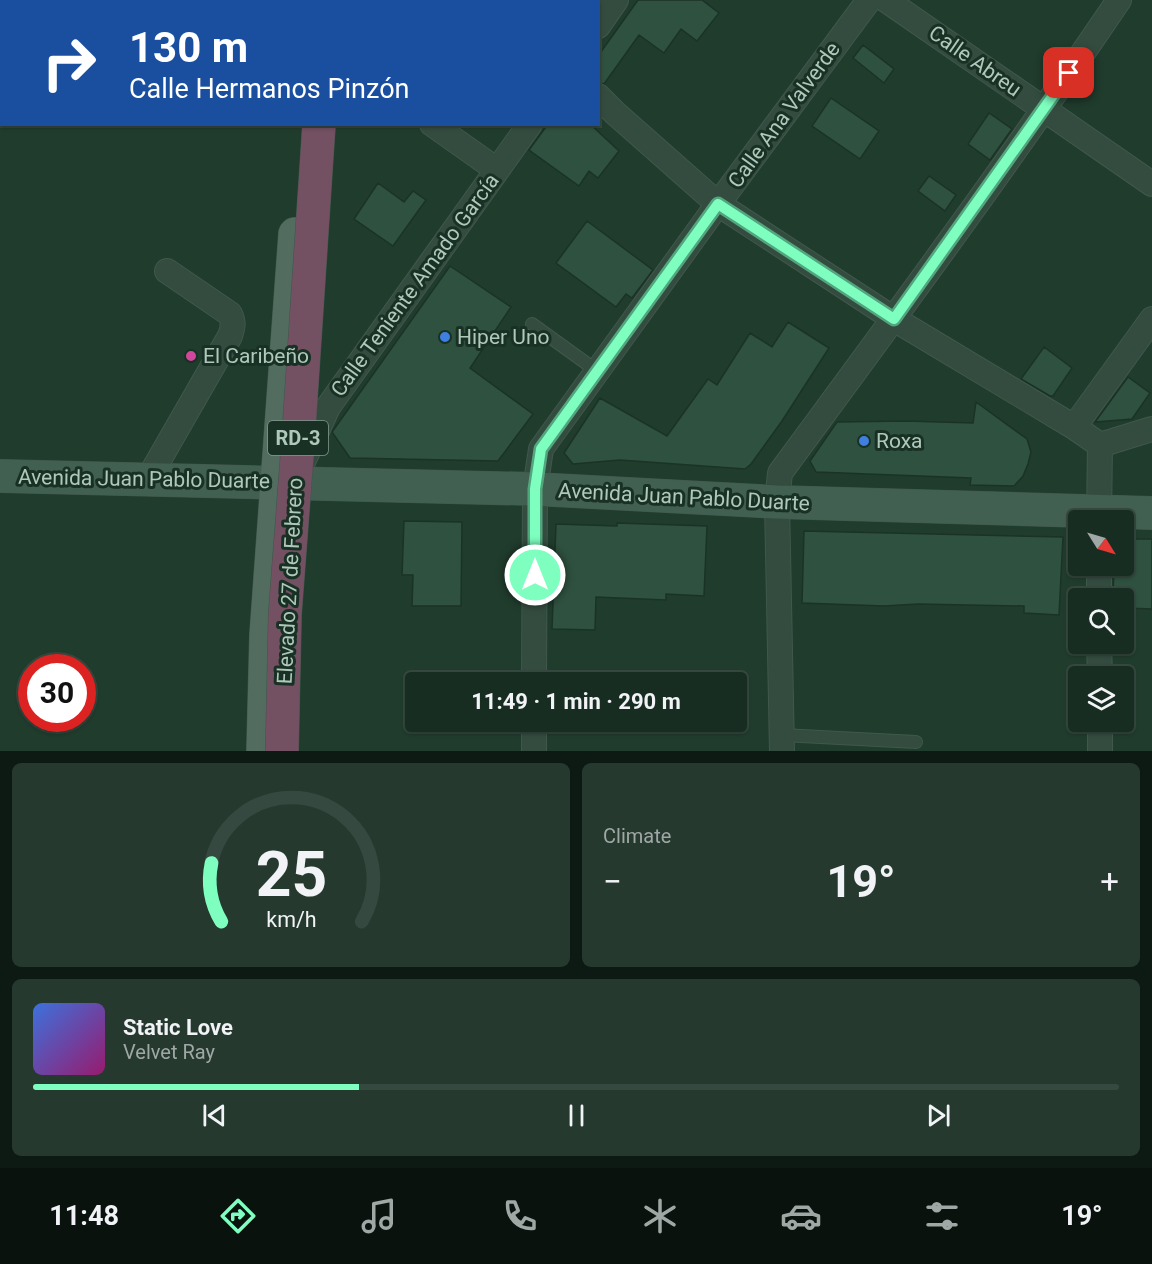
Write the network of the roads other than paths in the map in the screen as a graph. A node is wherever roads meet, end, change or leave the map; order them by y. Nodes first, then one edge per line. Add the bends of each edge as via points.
1 (616, 0) edge
2 (869, 0) edge
3 (886, 0) edge
4 (1119, 0) edge
5 (600, 23) edge
6 (600, 98) edge
7 (1045, 109) junction
8 (303, 126) edge
9 (319, 126) edge
10 (435, 126) edge
11 (529, 126) edge
12 (497, 170) junction
13 (1152, 184) edge
14 (718, 204) junction
15 (167, 271) dead end
16 (894, 319) junction
17 (1152, 319) edge
18 (532, 324) dead end
19 (597, 371) junction
20 (1074, 427) junction
21 (1152, 429) edge
22 (1100, 445) junction
23 (0, 476) edge
24 (148, 479) junction
25 (286, 482) junction
26 (535, 489) junction
27 (777, 502) junction
28 (1099, 510) edge
29 (1152, 513) edge
30 (1134, 514) edge
31 (1068, 515) edge
32 (534, 672) edge
33 (534, 732) edge
34 (1100, 732) edge
35 (916, 742) dead end
36 (782, 743) edge
37 (263, 751) edge
38 (282, 751) edge
39 (534, 751) edge
40 (1100, 751) edge

1 - 5 street
2 - 14 street, Calle Ana Valverde
3 - 7 street, Calle Abreu
4 - 7 street
6 - 14 street
7 - 13 street, Calle Abreu
7 - 16 street
8 - 25 main road, RD-3
9 - 38 highway, Elevado 27 de Febrero / RD-3, bridge via 285,614
10 - 12 street
11 - 12 street, Calle Teniente Amado García
12 - 25 street, Calle Teniente Amado García via 328,407
14 - 16 street
14 - 19 street, Calle Ana Valverde
15 - 24 street via 231,314 234,326
16 - 20 street
16 - 27 street via 780,473
17 - 20 street
18 - 19 lane
19 - 26 street, Calle Ana Valverde via 541,449
20 - 22 street
21 - 22 street
22 - 28 street
23 - 24 main road, Avenida Juan Pablo Duarte
24 - 25 main road, Avenida Juan Pablo Duarte
25 - 26 main road, Avenida Juan Pablo Duarte
25 - 37 main road, RD-3 via 266,635
26 - 27 main road, Avenida Juan Pablo Duarte
26 - 32 street, Calle Ana Valverde
27 - 31 main road, Avenida Juan Pablo Duarte
27 - 36 street
29 - 30 main road, Avenida Juan Pablo Duarte
33 - 39 street
34 - 40 street
35 - 36 lane

